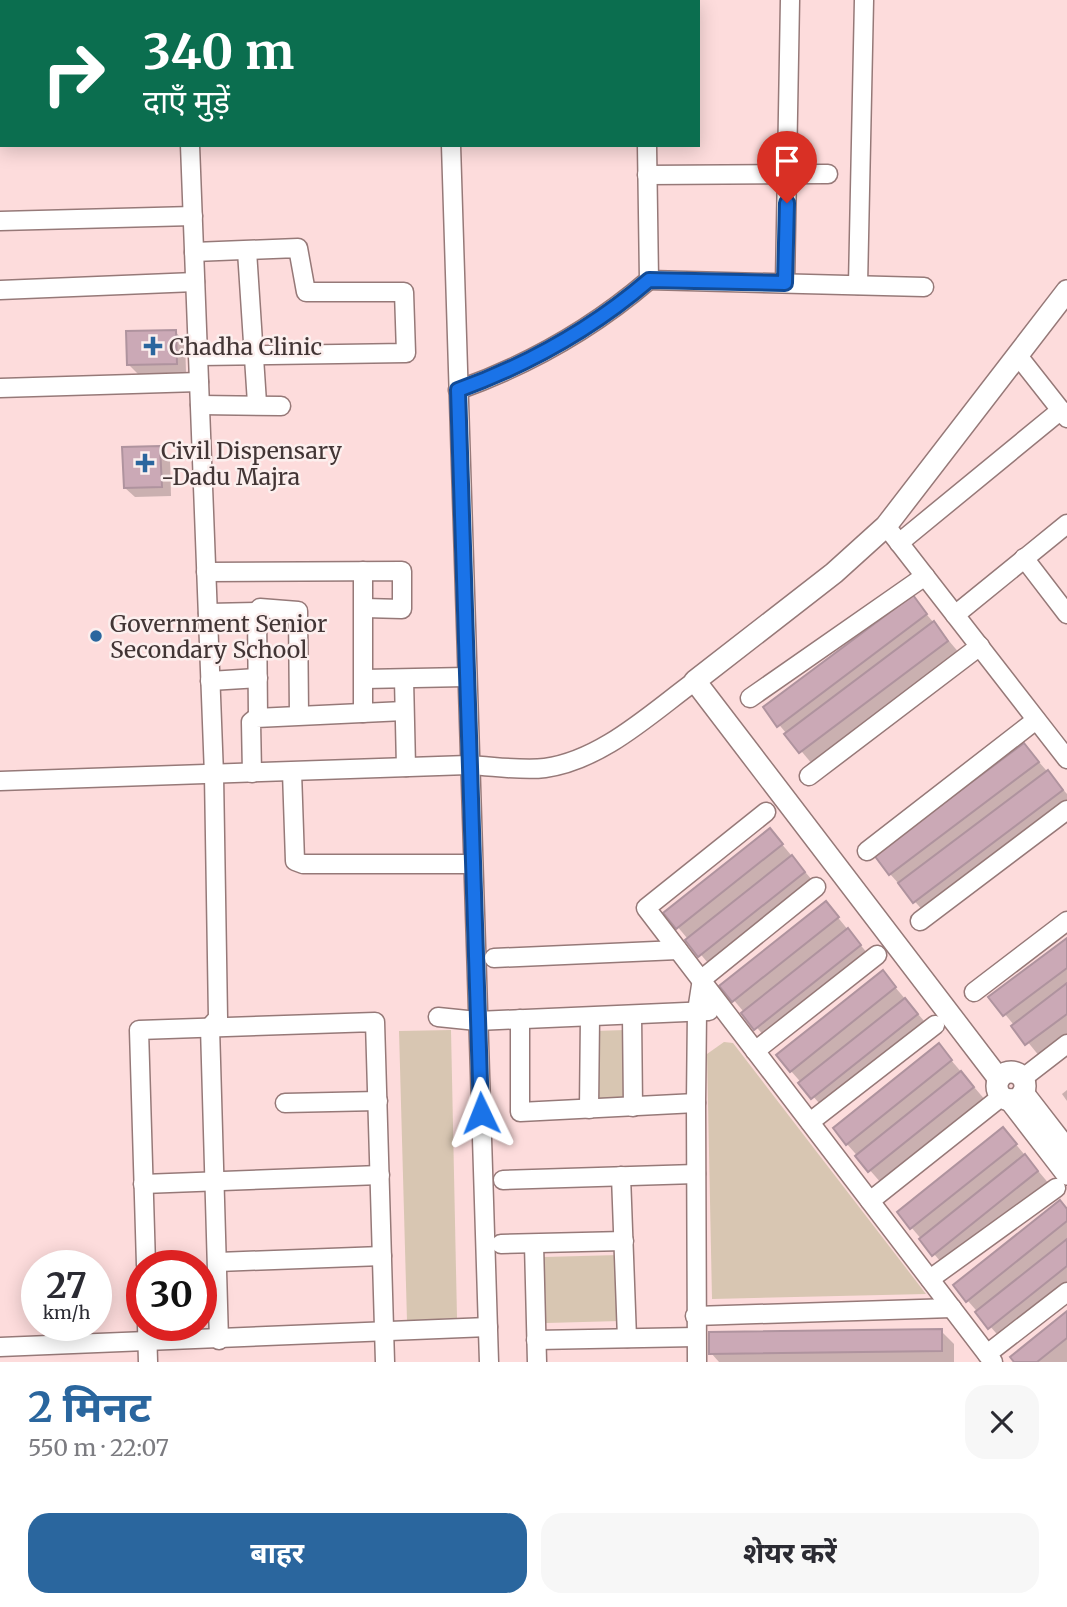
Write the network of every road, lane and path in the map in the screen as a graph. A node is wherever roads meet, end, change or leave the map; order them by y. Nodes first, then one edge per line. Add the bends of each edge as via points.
1 (790, 0) edge
2 (863, 0) edge
3 (190, 147) edge
4 (451, 147) edge
5 (647, 147) edge
6 (828, 174) dead end
7 (647, 175) junction
8 (787, 177) junction
9 (193, 216) junction
10 (0, 221) edge
11 (247, 251) junction
12 (194, 252) junction
13 (649, 280) junction
14 (195, 282) junction
15 (785, 283) junction
16 (858, 285) junction
17 (924, 286) dead end
18 (0, 290) edge
19 (1067, 291) edge
20 (254, 355) junction
21 (198, 356) junction
22 (1019, 356) junction
23 (199, 382) junction
24 (0, 388) edge
25 (458, 390) junction
26 (257, 403) junction
27 (200, 405) junction
28 (281, 406) dead end
29 (1064, 414) edge
30 (1067, 524) edge
31 (893, 534) junction
32 (1024, 558) junction
33 (363, 571) junction
34 (206, 572) junction
35 (925, 576) junction
36 (365, 608) junction
37 (257, 612) junction
38 (208, 613) junction
39 (1067, 614) edge
40 (955, 615) junction
41 (979, 646) junction
42 (466, 677) junction
43 (258, 678) junction
44 (364, 679) junction
45 (404, 679) junction
46 (210, 681) junction
47 (695, 681) junction
48 (750, 698) dead end
49 (404, 711) junction
50 (363, 713) junction
51 (299, 715) junction
52 (258, 717) junction
53 (1036, 720) junction
54 (1067, 759) edge
55 (468, 765) junction
56 (406, 767) junction
57 (292, 772) junction
58 (252, 773) junction
59 (214, 775) junction
60 (809, 776) dead end
61 (0, 781) edge
62 (1067, 810) edge
63 (766, 812) dead end
64 (867, 851) dead end
65 (472, 864) junction
66 (816, 887) dead end
67 (920, 921) dead end
68 (1067, 921) edge
69 (678, 950) junction
70 (877, 955) dead end
71 (494, 958) dead end
72 (702, 979) junction
73 (974, 992) dead end
74 (697, 1011) junction
75 (723, 1011) junction
76 (632, 1015) junction
77 (438, 1017) dead end
78 (590, 1017) junction
79 (520, 1019) junction
80 (477, 1021) junction
81 (935, 1025) dead end
82 (210, 1027) junction
83 (1067, 1044) edge
84 (755, 1051) junction
85 (1011, 1089) junction
86 (377, 1101) junction
87 (285, 1103) dead end
88 (696, 1103) junction
89 (633, 1107) junction
90 (589, 1109) junction
91 (810, 1122) junction
92 (1067, 1150) edge
93 (696, 1174) junction
94 (380, 1175) junction
95 (621, 1176) junction
96 (503, 1180) dead end
97 (1061, 1181) edge
98 (215, 1182) junction
99 (143, 1184) junction
100 (870, 1201) junction
101 (624, 1241) junction
102 (501, 1244) dead end
103 (534, 1244) junction
104 (145, 1250) edge
105 (382, 1256) junction
106 (218, 1262) junction
107 (930, 1279) junction
108 (1067, 1292) edge
109 (952, 1308) junction
110 (695, 1316) junction
111 (488, 1327) junction
112 (385, 1333) junction
113 (696, 1337) junction
114 (627, 1338) junction
115 (126, 1339) edge
116 (219, 1340) joint
117 (536, 1340) junction
118 (148, 1341) edge
119 (0, 1348) edge
120 (51, 1354) edge
121 (990, 1358) edge
122 (148, 1362) edge
123 (385, 1362) edge
124 (489, 1362) edge
125 (537, 1362) edge
126 (696, 1362) edge

1 - 8 street
2 - 16 street
3 - 9 street
4 - 25 street
5 - 7 street
6 - 8 street
7 - 8 street
7 - 13 street
8 - 15 street
9 - 10 street
9 - 12 street
11 - 12 street
11 - 20 street
11 - 20 street via 298,248 306,292 404,292 406,352
12 - 14 street
13 - 15 street
13 - 25 street via 555,347
14 - 18 street
14 - 21 street
15 - 16 street
16 - 17 street
19 - 22 street
20 - 21 street
20 - 26 street
21 - 23 street
22 - 29 street
22 - 31 street
23 - 24 street
23 - 27 street
25 - 42 street
26 - 27 street
26 - 28 street
27 - 34 street
29 - 31 street
30 - 32 street
31 - 35 street
31 - 47 street via 834,573
32 - 39 street
32 - 40 street
33 - 34 street
33 - 36 street
33 - 36 street via 402,571 402,609
34 - 38 street
35 - 40 street
35 - 48 street
36 - 44 street
37 - 38 street
37 - 43 street
37 - 51 street via 260,608 298,611
38 - 46 street
40 - 41 street
41 - 53 street
41 - 60 street
42 - 45 street
42 - 55 street
43 - 46 street
43 - 52 street
44 - 45 street
44 - 50 street
45 - 49 street
46 - 59 street
47 - 55 street via 613,741 573,761 544,768
47 - 85 street
49 - 50 street
49 - 56 street
50 - 51 street
51 - 52 street
52 - 58 street via 251,722
53 - 54 street
53 - 64 street
55 - 56 street
55 - 65 street
56 - 57 street
57 - 58 street
57 - 65 street via 295,861
58 - 59 street
59 - 61 street
59 - 82 street via 218,1018
62 - 67 street
63 - 69 street via 646,908
65 - 80 street
66 - 72 street
68 - 73 street
69 - 71 street
69 - 72 street
70 - 84 street
72 - 74 street
72 - 75 street
74 - 75 street
74 - 76 street
74 - 88 street
75 - 84 street
76 - 78 street
76 - 89 street
77 - 80 street
78 - 79 street
78 - 90 street
79 - 80 street
79 - 90 street via 520,1112
80 - 111 street
81 - 91 street
82 - 86 street via 375,1022
82 - 98 street
82 - 99 street via 139,1030
83 - 85 street
84 - 91 street
85 - 92 street
85 - 97 street
85 - 100 street
86 - 87 street
86 - 94 street
88 - 89 street
88 - 93 street
89 - 90 street
91 - 100 street
93 - 95 street
93 - 110 street
94 - 98 street
94 - 105 street
95 - 96 street
95 - 101 street
97 - 107 street
98 - 99 street
98 - 106 street
99 - 104 street
100 - 107 street
101 - 103 street
101 - 114 street
102 - 103 street
103 - 117 street
105 - 106 street
105 - 112 street
106 - 116 street
107 - 109 street
108 - 121 street
109 - 110 street
109 - 121 street
110 - 113 street
111 - 112 street
111 - 124 street
112 - 116 street
112 - 123 street
113 - 114 street
113 - 126 street
114 - 117 street
115 - 120 street
117 - 125 street
118 - 122 street
119 - 120 street

